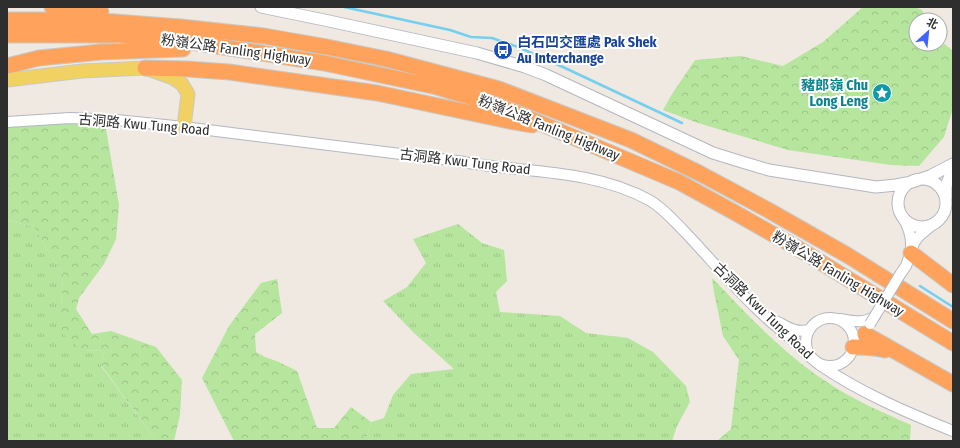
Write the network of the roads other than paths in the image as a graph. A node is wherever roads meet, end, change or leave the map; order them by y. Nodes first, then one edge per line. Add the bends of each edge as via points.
1 (52, 7) edge
2 (260, 7) edge
3 (7, 20) edge
4 (7, 35) edge
5 (264, 36) junction
6 (244, 50) junction
7 (7, 66) edge
8 (145, 68) junction
9 (7, 80) edge
10 (7, 122) edge
11 (184, 127) junction
12 (556, 129) junction
13 (953, 164) edge
14 (953, 168) edge
15 (909, 183) junction
16 (876, 187) junction
17 (946, 202) junction
18 (898, 207) junction
19 (953, 214) edge
20 (903, 218) junction
21 (953, 218) edge
22 (934, 223) junction
23 (910, 253) junction
24 (953, 285) edge
25 (757, 309) junction
26 (834, 319) junction
27 (953, 321) edge
28 (809, 330) junction
29 (863, 332) junction
30 (953, 343) edge
31 (845, 361) junction
32 (817, 362) junction
33 (840, 377) junction
34 (849, 383) junction
35 (953, 384) edge
36 (953, 431) edge

1 - 5 highway via 168,18
2 - 16 main road via 501,59 546,75 713,153 777,171
3 - 5 highway, 粉嶺公路 Fanling Highway via 102,21
4 - 6 highway, 粉嶺公路 Fanling Highway via 120,35
5 - 27 highway, 粉嶺公路 Fanling Highway via 386,59 499,89 631,140 768,210 847,255
6 - 7 highway via 101,52 39,58
6 - 12 highway, 粉嶺公路 Fanling Highway via 324,63 437,87 500,106
8 - 9 main road via 64,73
8 - 11 main road via 182,84 188,94
8 - 12 highway via 229,72 362,91
10 - 11 street, 古洞路 Kwu Tung Road via 117,120
11 - 25 street, 古洞路 Kwu Tung Road via 579,177 622,188 663,210
12 - 30 highway, 粉嶺公路 Fanling Highway via 679,182 799,249
13 - 15 main road
14 - 17 main road via 946,186
15 - 16 main road
15 - 17 main road via 917,180 932,182 939,186
15 - 18 main road via 899,195
16 - 18 main road via 894,199
17 - 19 main road
17 - 22 main road via 943,215
18 - 20 main road
20 - 22 main road via 916,226 923,227
20 - 23 street via 909,228 912,242
21 - 22 main road via 945,218
22 - 23 street via 918,237
23 - 24 highway
23 - 29 street, bridge via 906,266
25 - 28 street via 794,330
25 - 32 street, 古洞路 Kwu Tung Road
26 - 28 street via 820,320
26 - 29 street via 847,325 851,332
26 - 29 street via 868,321
28 - 32 street via 806,345 808,352
29 - 31 street
29 - 33 street
29 - 35 highway
31 - 32 street via 833,366
31 - 34 street via 842,370
32 - 33 street, 古洞路 Kwu Tung Road
33 - 34 street, 古洞路 Kwu Tung Road
34 - 36 street, 古洞路 Kwu Tung Road via 912,415

